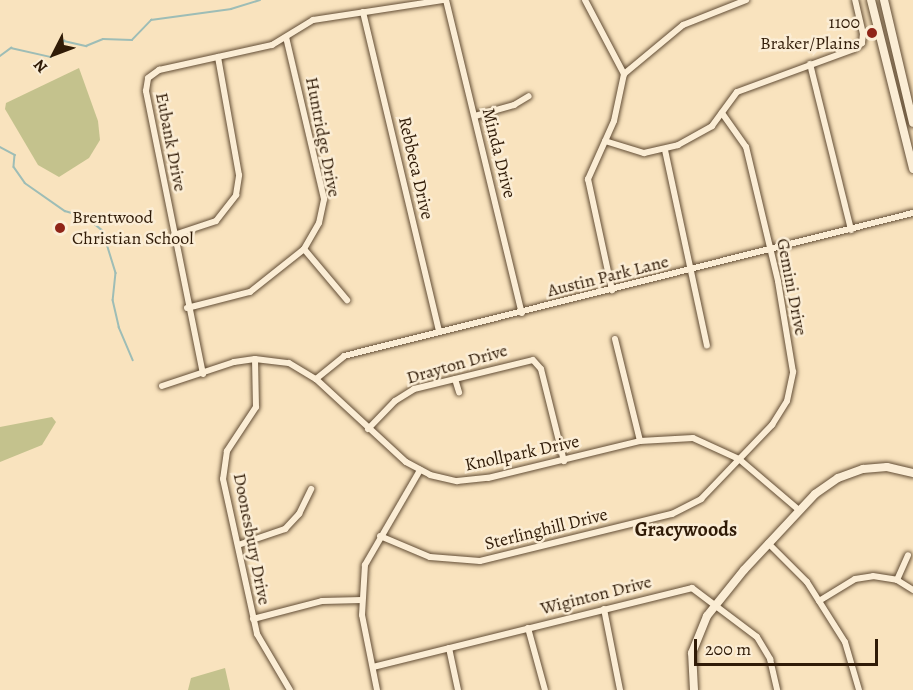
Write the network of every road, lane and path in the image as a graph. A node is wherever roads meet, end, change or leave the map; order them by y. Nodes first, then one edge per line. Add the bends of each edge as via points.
1 (445, 0) edge
2 (585, 0) edge
3 (746, 0) edge
4 (855, 0) edge
5 (871, 0) edge
6 (884, 0) edge
7 (363, 12) junction
8 (286, 37) junction
9 (218, 57) junction
10 (810, 64) junction
11 (624, 74) junction
12 (529, 96) dead end
13 (722, 112) junction
14 (911, 113) junction
15 (475, 116) junction
16 (898, 116) junction
17 (913, 123) edge
18 (605, 141) junction
19 (664, 150) junction
20 (913, 169) edge
21 (913, 213) edge
22 (851, 230) junction
23 (174, 235) junction
24 (304, 249) junction
25 (771, 249) junction
26 (693, 270) junction
27 (612, 290) junction
28 (347, 300) dead end
29 (187, 308) junction
30 (522, 313) junction
31 (439, 332) junction
32 (615, 339) dead end
33 (707, 346) dead end
34 (255, 359) junction
35 (203, 374) junction
36 (316, 379) junction
37 (455, 379) junction
38 (162, 386) dead end
39 (459, 392) dead end
40 (368, 429) junction
41 (639, 441) junction
42 (739, 459) junction
43 (564, 460) junction
44 (420, 470) junction
45 (913, 473) edge
46 (311, 489) dead end
47 (799, 510) junction
48 (380, 536) junction
49 (768, 543) junction
50 (238, 545) junction
51 (908, 555) dead end
52 (897, 580) junction
53 (913, 590) edge
54 (362, 600) junction
55 (819, 601) junction
56 (716, 603) junction
57 (603, 609) junction
58 (253, 619) junction
59 (528, 628) junction
60 (448, 648) junction
61 (373, 667) junction
62 (290, 690) edge
63 (377, 690) edge
64 (458, 690) edge
65 (545, 690) edge
66 (620, 690) edge
67 (694, 690) edge
68 (777, 690) edge
69 (859, 690) edge

1 - 7 street, Eubank Drive
1 - 15 street, Minda Drive
2 - 11 street
3 - 11 street via 683,25
4 - 10 street via 862,43
5 - 16 main road
6 - 14 main road
7 - 8 street, Eubank Drive via 313,20
7 - 31 street, Rebbeca Drive
8 - 9 street, Eubank Drive via 258,50
8 - 24 street, Huntridge Drive via 324,199 319,224
9 - 23 street via 239,175 236,195 216,220
9 - 23 street, Eubank Drive via 159,70 147,81
10 - 13 street via 737,92
10 - 22 street
11 - 18 street via 614,121
12 - 15 street via 514,105
13 - 19 street via 702,134
13 - 25 street, Gemini Drive via 746,147
14 - 16 main road
14 - 17 main road
15 - 30 street, Minda Drive
16 - 20 main road
18 - 19 street via 633,152
18 - 27 street via 588,179
19 - 26 street
21 - 22 street, Austin Park Lane
22 - 25 street, Austin Park Lane
23 - 29 street, Eubank Drive
24 - 28 street
24 - 29 street, Huntridge Drive via 250,292
25 - 26 street, Austin Park Lane
25 - 42 street, Gemini Drive via 793,372 791,388 772,425
26 - 27 street, Austin Park Lane
26 - 33 street
27 - 30 street, Austin Park Lane
29 - 35 street, Eubank Drive
30 - 31 street, Austin Park Lane
31 - 36 street, Austin Park Lane via 344,356
32 - 41 street
34 - 35 street, Knollpark Drive
34 - 36 street, Knollpark Drive via 289,363
34 - 50 street, Doonesbury Drive via 256,407 231,443 223,471
35 - 38 street, Knollpark Drive
36 - 40 street, Knollpark Drive
37 - 39 street
37 - 40 street, Drayton Drive via 404,394
37 - 43 street, Drayton Drive via 523,361 538,364
40 - 44 street, Knollpark Drive
41 - 42 street, Knollpark Drive via 693,438
41 - 43 street, Knollpark Drive
42 - 47 street, Knollpark Drive
42 - 48 street, Sterlinghill Drive via 701,498 672,514 496,558 449,561 412,552
43 - 44 street, Knollpark Drive via 471,481 443,479
44 - 48 street
45 - 47 street via 887,467 852,473 826,485
46 - 50 street via 299,514 285,529
47 - 49 street
48 - 54 street via 365,565
49 - 55 street via 798,572
49 - 56 street
50 - 58 street, Doonesbury Drive
51 - 52 street
52 - 53 street
52 - 55 street via 863,577
54 - 58 street via 322,601
54 - 61 street via 364,634
55 - 69 street via 845,642
56 - 57 street, Wiginton Drive via 699,590 685,588
56 - 67 street via 696,638 691,667
56 - 68 street, Wiginton Drive via 763,645
57 - 59 street, Wiginton Drive
57 - 66 street
58 - 62 street, Doonesbury Drive via 260,643
59 - 60 street, Wiginton Drive
59 - 65 street
60 - 61 street, Wiginton Drive
60 - 64 street
61 - 63 street

